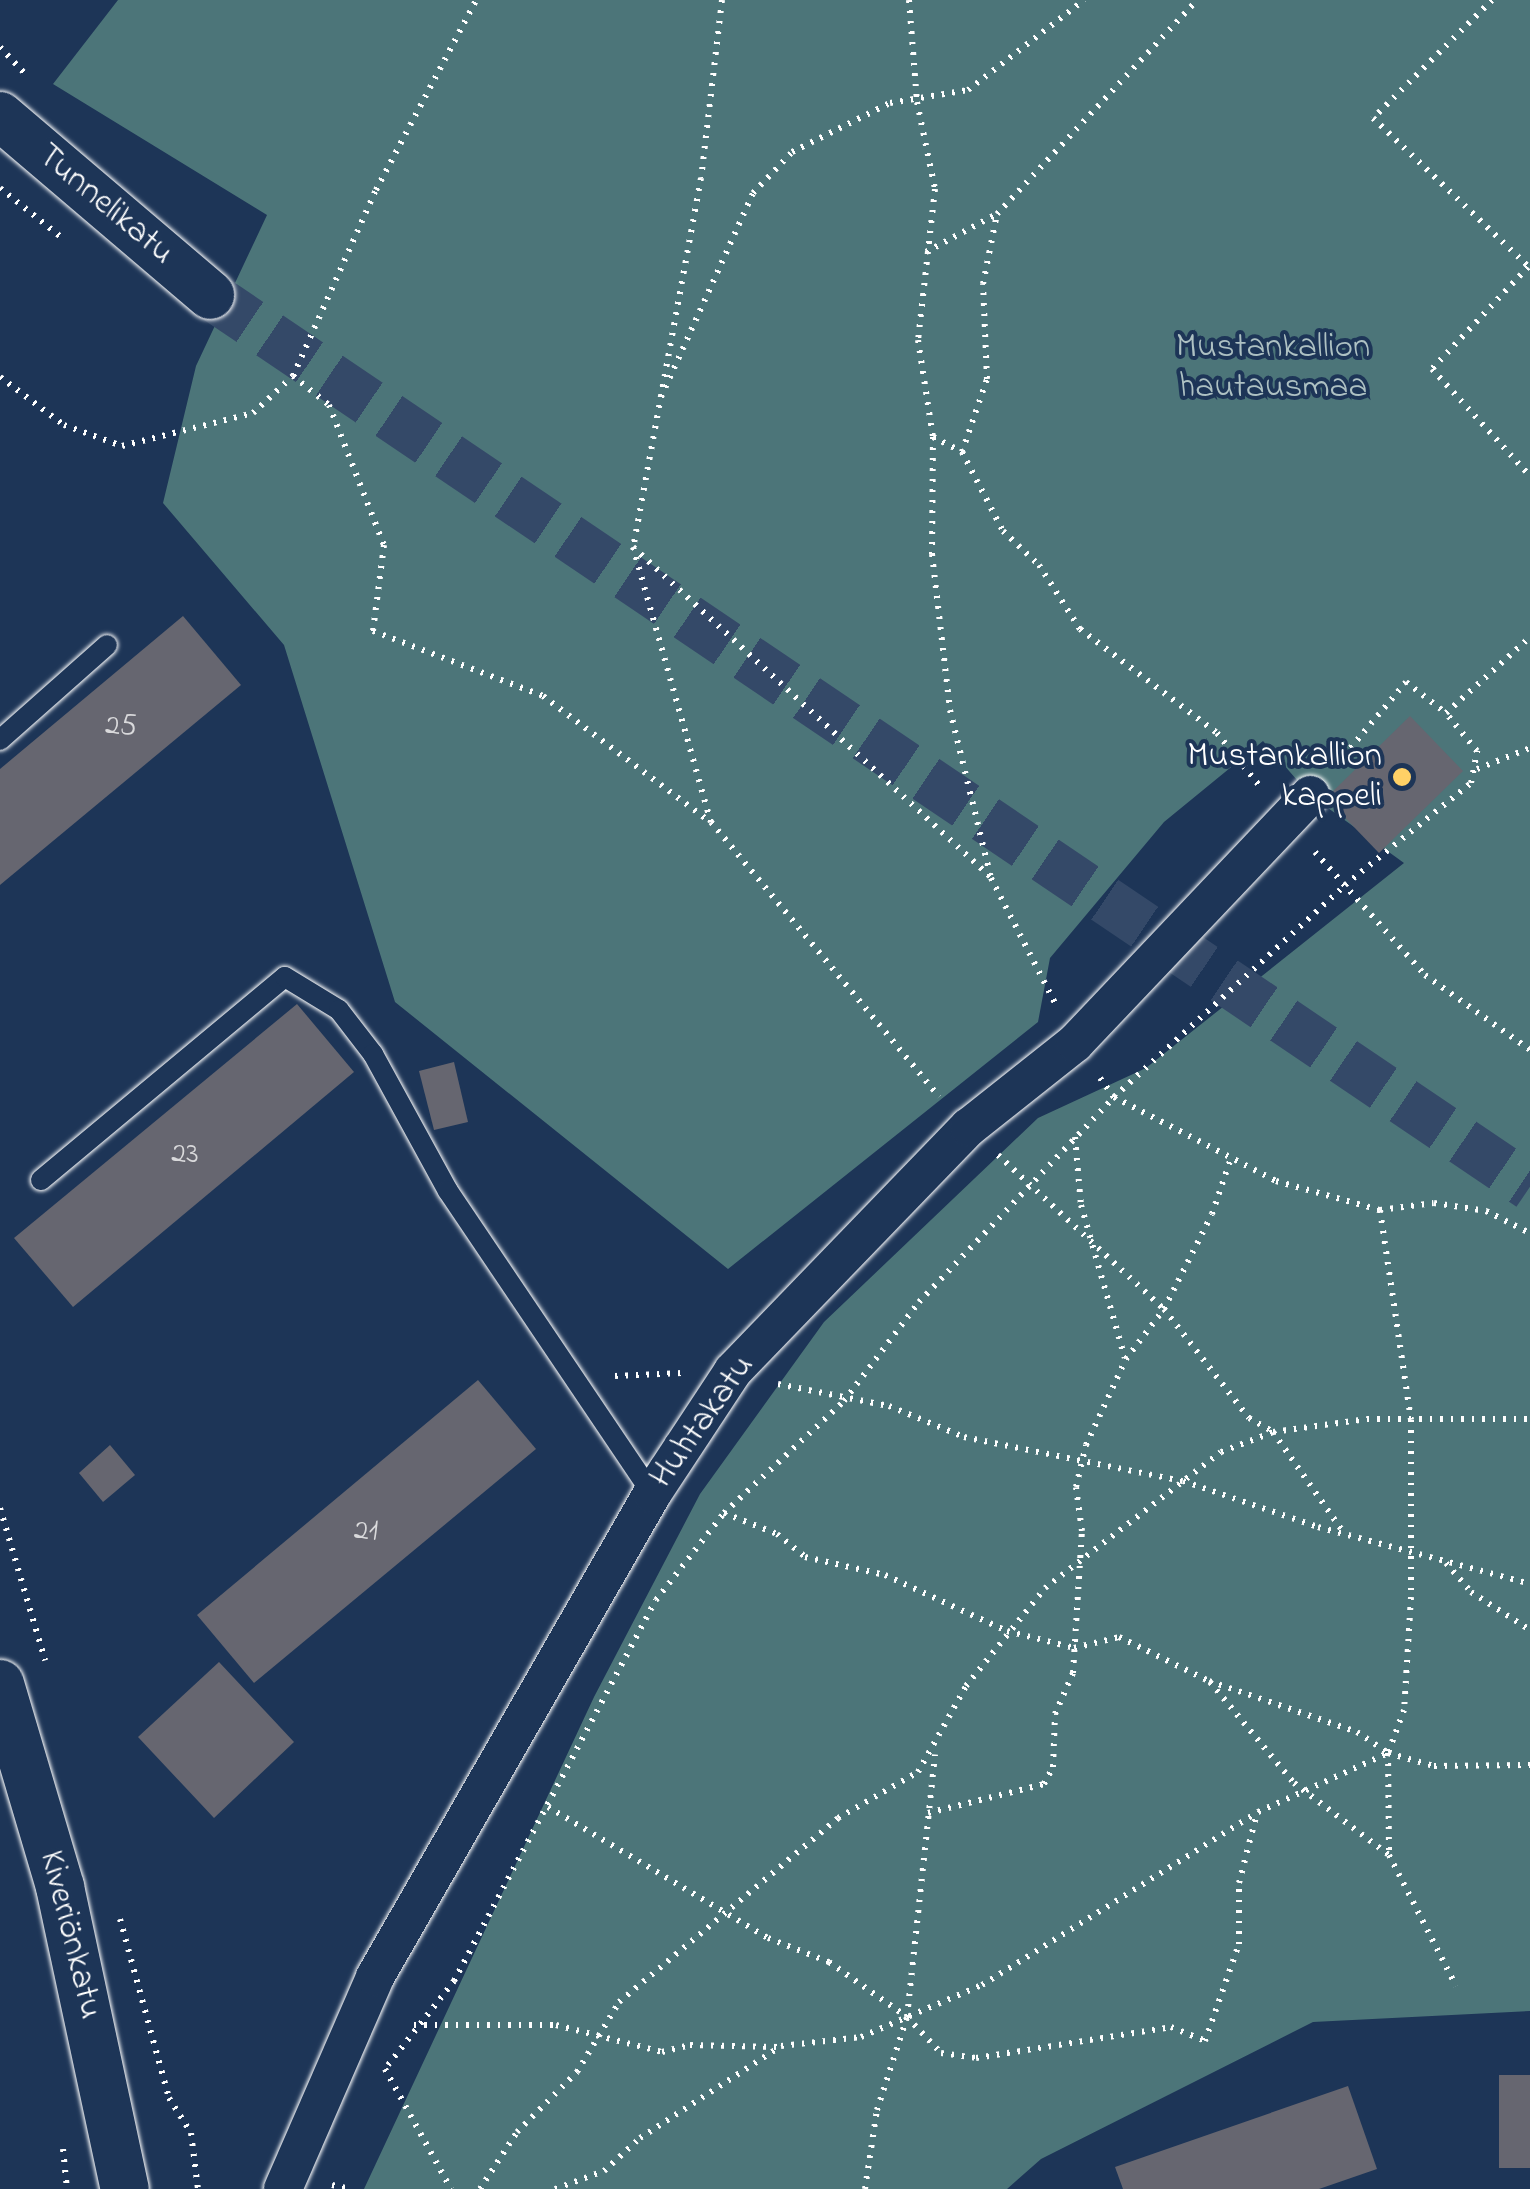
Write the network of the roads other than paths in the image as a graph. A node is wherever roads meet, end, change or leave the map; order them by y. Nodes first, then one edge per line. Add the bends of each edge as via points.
1 (0, 116) edge
2 (210, 294) tunnel mouth
3 (107, 645) dead end
4 (0, 740) edge
5 (1299, 808) road end
6 (40, 1180) dead end
7 (652, 1494) junction
8 (3, 1704) edge
9 (125, 2189) edge
10 (283, 2189) edge

1 - 2 street, Tunnelikatu
3 - 4 lane
5 - 7 street, Huhtakatu via 1075,1043 969,1127 732,1372
6 - 7 lane via 285,977 339,1010 373,1054 448,1191
7 - 10 street, Huhtakatu via 375,1977
8 - 9 street, Kiveriönkatu via 60,1886

